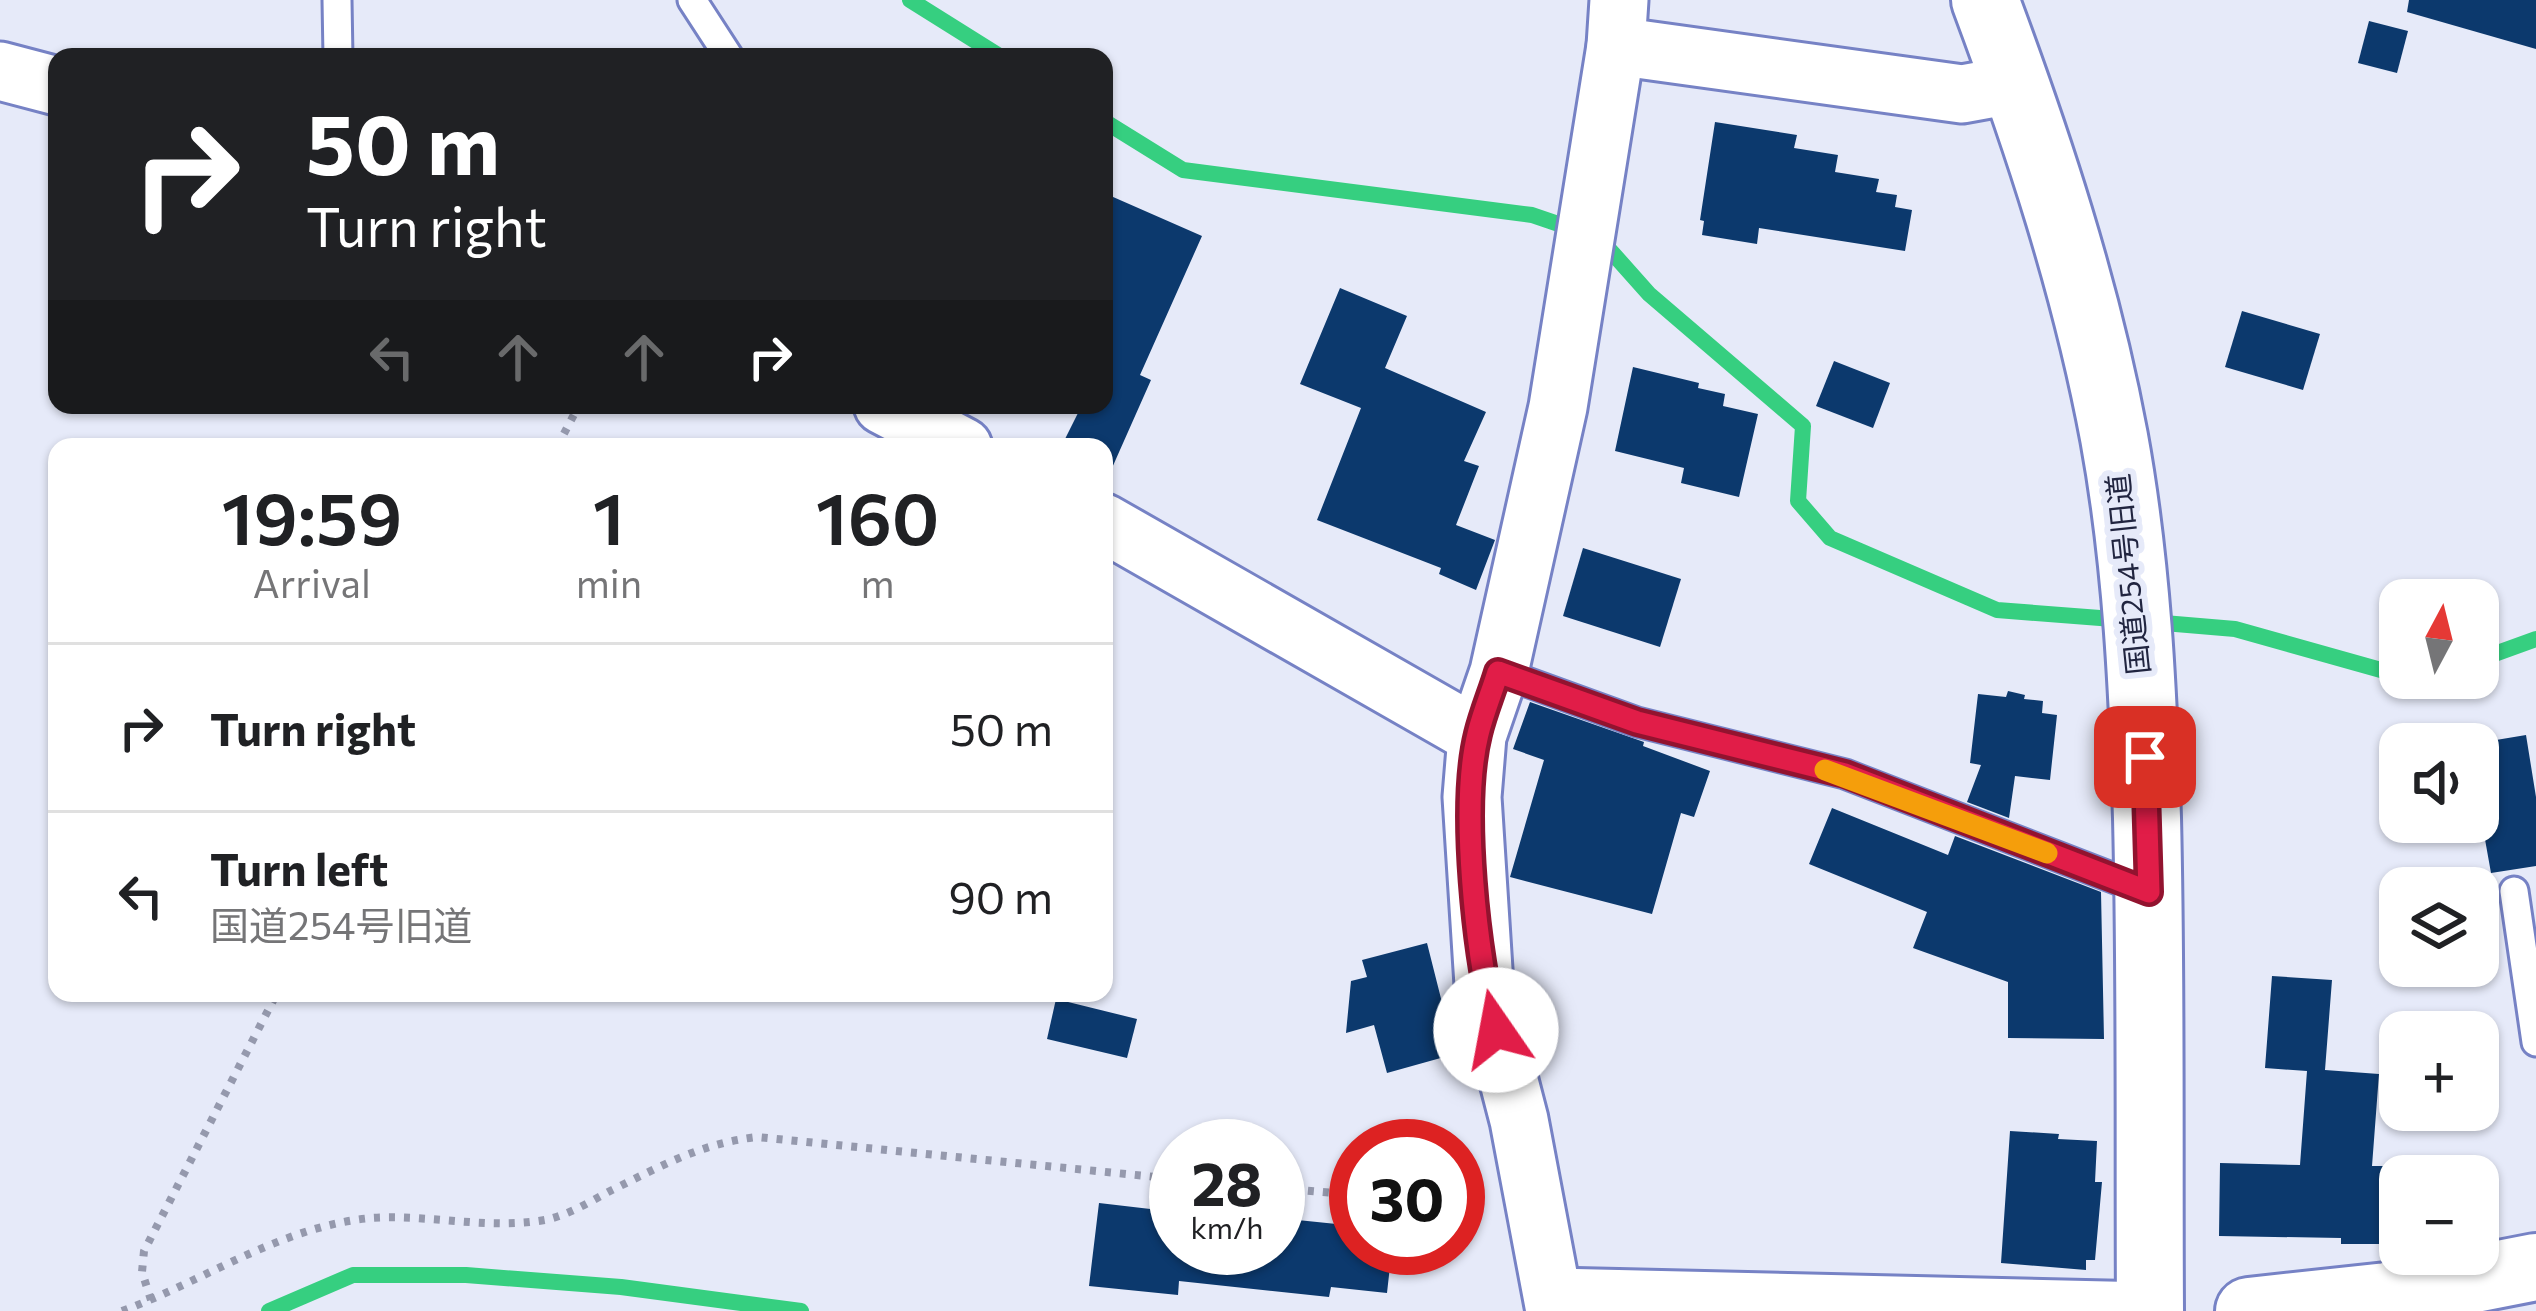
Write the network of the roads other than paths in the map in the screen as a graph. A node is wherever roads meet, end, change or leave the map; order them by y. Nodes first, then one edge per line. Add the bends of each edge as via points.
1 (337, 0) edge
2 (692, 0) edge
3 (1985, 0) edge
4 (1617, 23) edge
5 (338, 48) edge
6 (723, 48) edge
7 (0, 71) edge
8 (48, 84) edge
9 (2017, 84) junction
10 (900, 414) edge
11 (946, 438) edge
12 (1113, 528) edge
13 (1498, 672) junction
14 (1477, 736) junction
15 (2514, 891) dead end
16 (2149, 892) junction
17 (2536, 1042) edge
18 (2536, 1267) edge
19 (1555, 1304) edge
20 (2150, 1311) edge
21 (2249, 1311) edge

1 - 5 lane
2 - 6 lane
3 - 9 street, 国道254号旧道
4 - 9 street via 1962,94
4 - 13 street via 1558,406
7 - 8 street
9 - 16 street, 国道254号旧道 via 2081,287 2114,439 2134,582
10 - 11 street
12 - 14 street
13 - 14 street
13 - 16 lane via 1637,722 1845,774
14 - 19 street via 1472,797 1484,985
15 - 17 lane
16 - 20 street, 国道254号旧道
18 - 21 street
19 - 20 street

